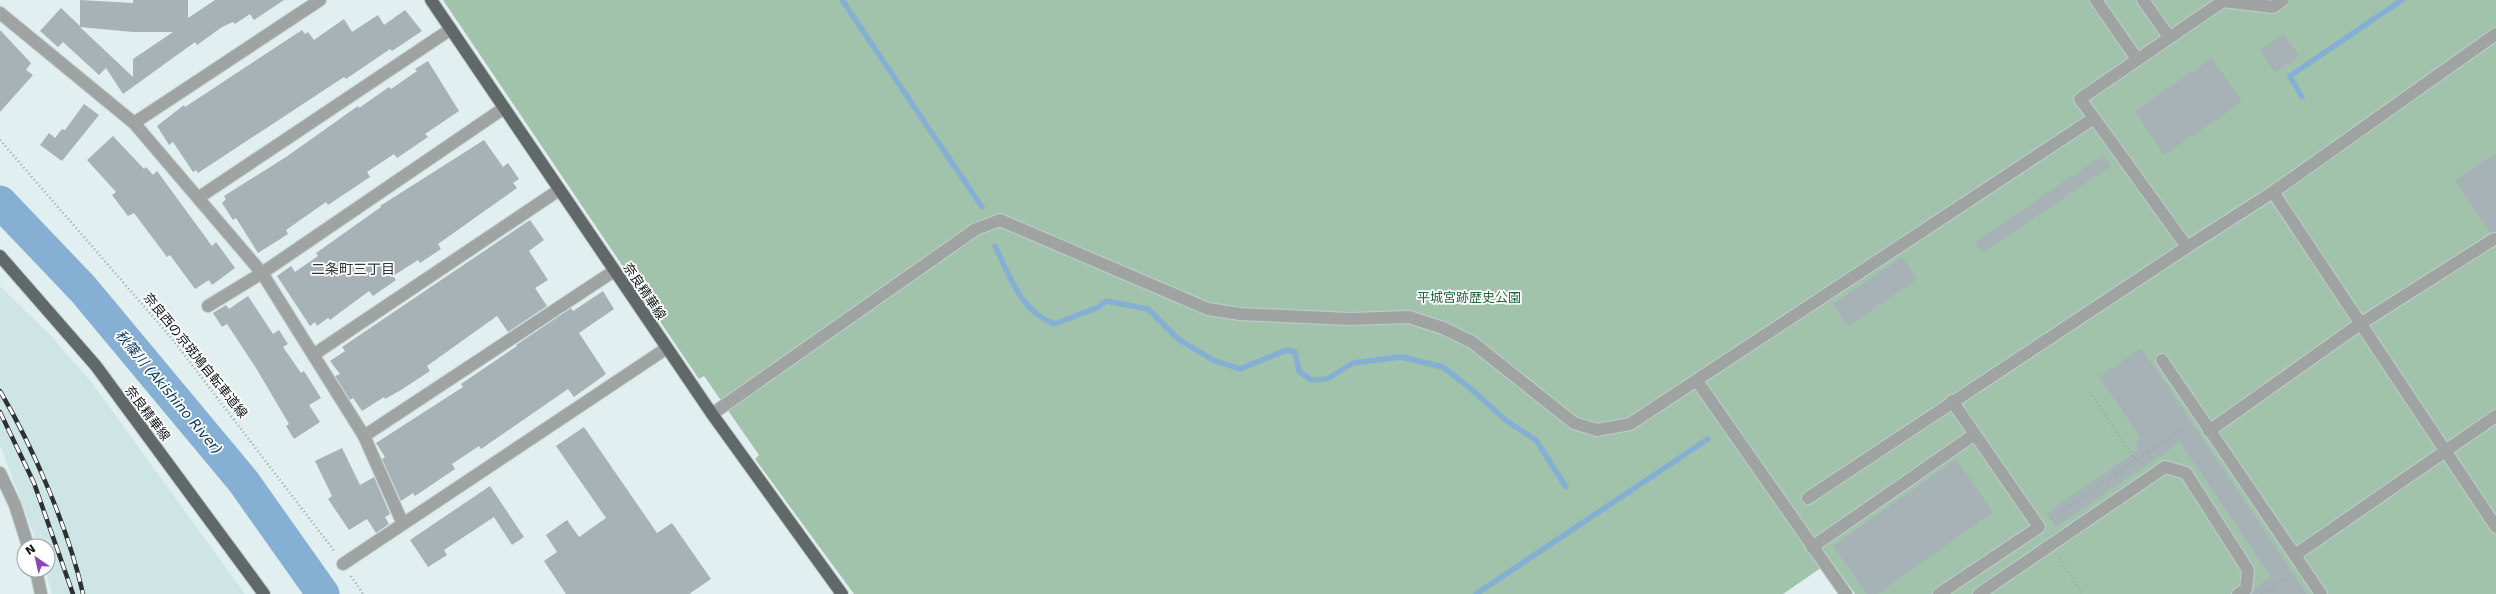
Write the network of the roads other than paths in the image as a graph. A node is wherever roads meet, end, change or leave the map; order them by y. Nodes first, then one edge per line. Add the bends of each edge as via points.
1 (320, 0) edge
2 (431, 0) edge
3 (2096, 0) edge
4 (2143, 0) edge
5 (2283, 0) edge
6 (0, 13) edge
7 (451, 29) junction
8 (2496, 34) edge
9 (2169, 38) junction
10 (2137, 59) junction
11 (504, 108) junction
12 (2094, 118) junction
13 (134, 123) junction
14 (559, 190) junction
15 (2273, 192) junction
16 (198, 198) junction
17 (2494, 239) dead end
18 (2187, 247) junction
19 (0, 256) edge
20 (614, 271) junction
21 (262, 273) junction
22 (208, 306) dead end
23 (2360, 324) junction
24 (667, 348) junction
25 (313, 355) junction
26 (2162, 360) dead end
27 (1697, 381) junction
28 (1952, 401) junction
29 (712, 414) junction
30 (2496, 416) edge
31 (2209, 431) junction
32 (1974, 434) junction
33 (364, 436) junction
34 (2445, 451) junction
35 (0, 473) edge
36 (1808, 498) dead end
37 (403, 524) junction
38 (2496, 527) edge
39 (25, 538) edge
40 (1812, 547) junction
41 (2295, 555) junction
42 (343, 564) road end
43 (38, 578) edge
44 (41, 594) edge
45 (264, 594) edge
46 (842, 594) edge
47 (1846, 594) edge
48 (1939, 594) edge
49 (1979, 594) edge
50 (2238, 594) edge
51 (2321, 594) edge

1 - 13 street
2 - 7 main road, 奈良精華線
3 - 10 street
4 - 9 street
5 - 9 street via 2273,7 2222,1
6 - 13 street
7 - 11 main road, 奈良精華線
7 - 16 street
8 - 15 street
9 - 10 street
10 - 12 street via 2080,99
11 - 14 main road, 奈良精華線
11 - 21 street
12 - 18 street
12 - 27 street
13 - 16 street
14 - 20 main road, 奈良精華線
14 - 25 street
15 - 18 street
15 - 23 street
16 - 21 street
17 - 23 street
18 - 28 street
19 - 45 main road, 奈良精華線 via 96,366
20 - 24 main road, 奈良精華線
20 - 33 street
21 - 22 street
21 - 25 street
23 - 31 street
23 - 34 street
24 - 29 main road, 奈良精華線
24 - 37 street
25 - 33 street
26 - 31 street
27 - 29 street via 1630,424 1597,430 1574,423 1472,342 1443,328 1409,317 1349,319 1240,314 1208,308 1000,220 976,229
27 - 40 street
28 - 32 street
28 - 36 street
29 - 46 main road, 奈良精華線
30 - 34 street
31 - 41 street
32 - 40 street
32 - 48 street via 2039,527
33 - 37 street
34 - 38 street
34 - 41 street
35 - 39 street via 15,505
37 - 42 street
40 - 47 street
41 - 51 street
43 - 44 street
49 - 50 street via 2165,467 2186,473 2248,570 2246,589

